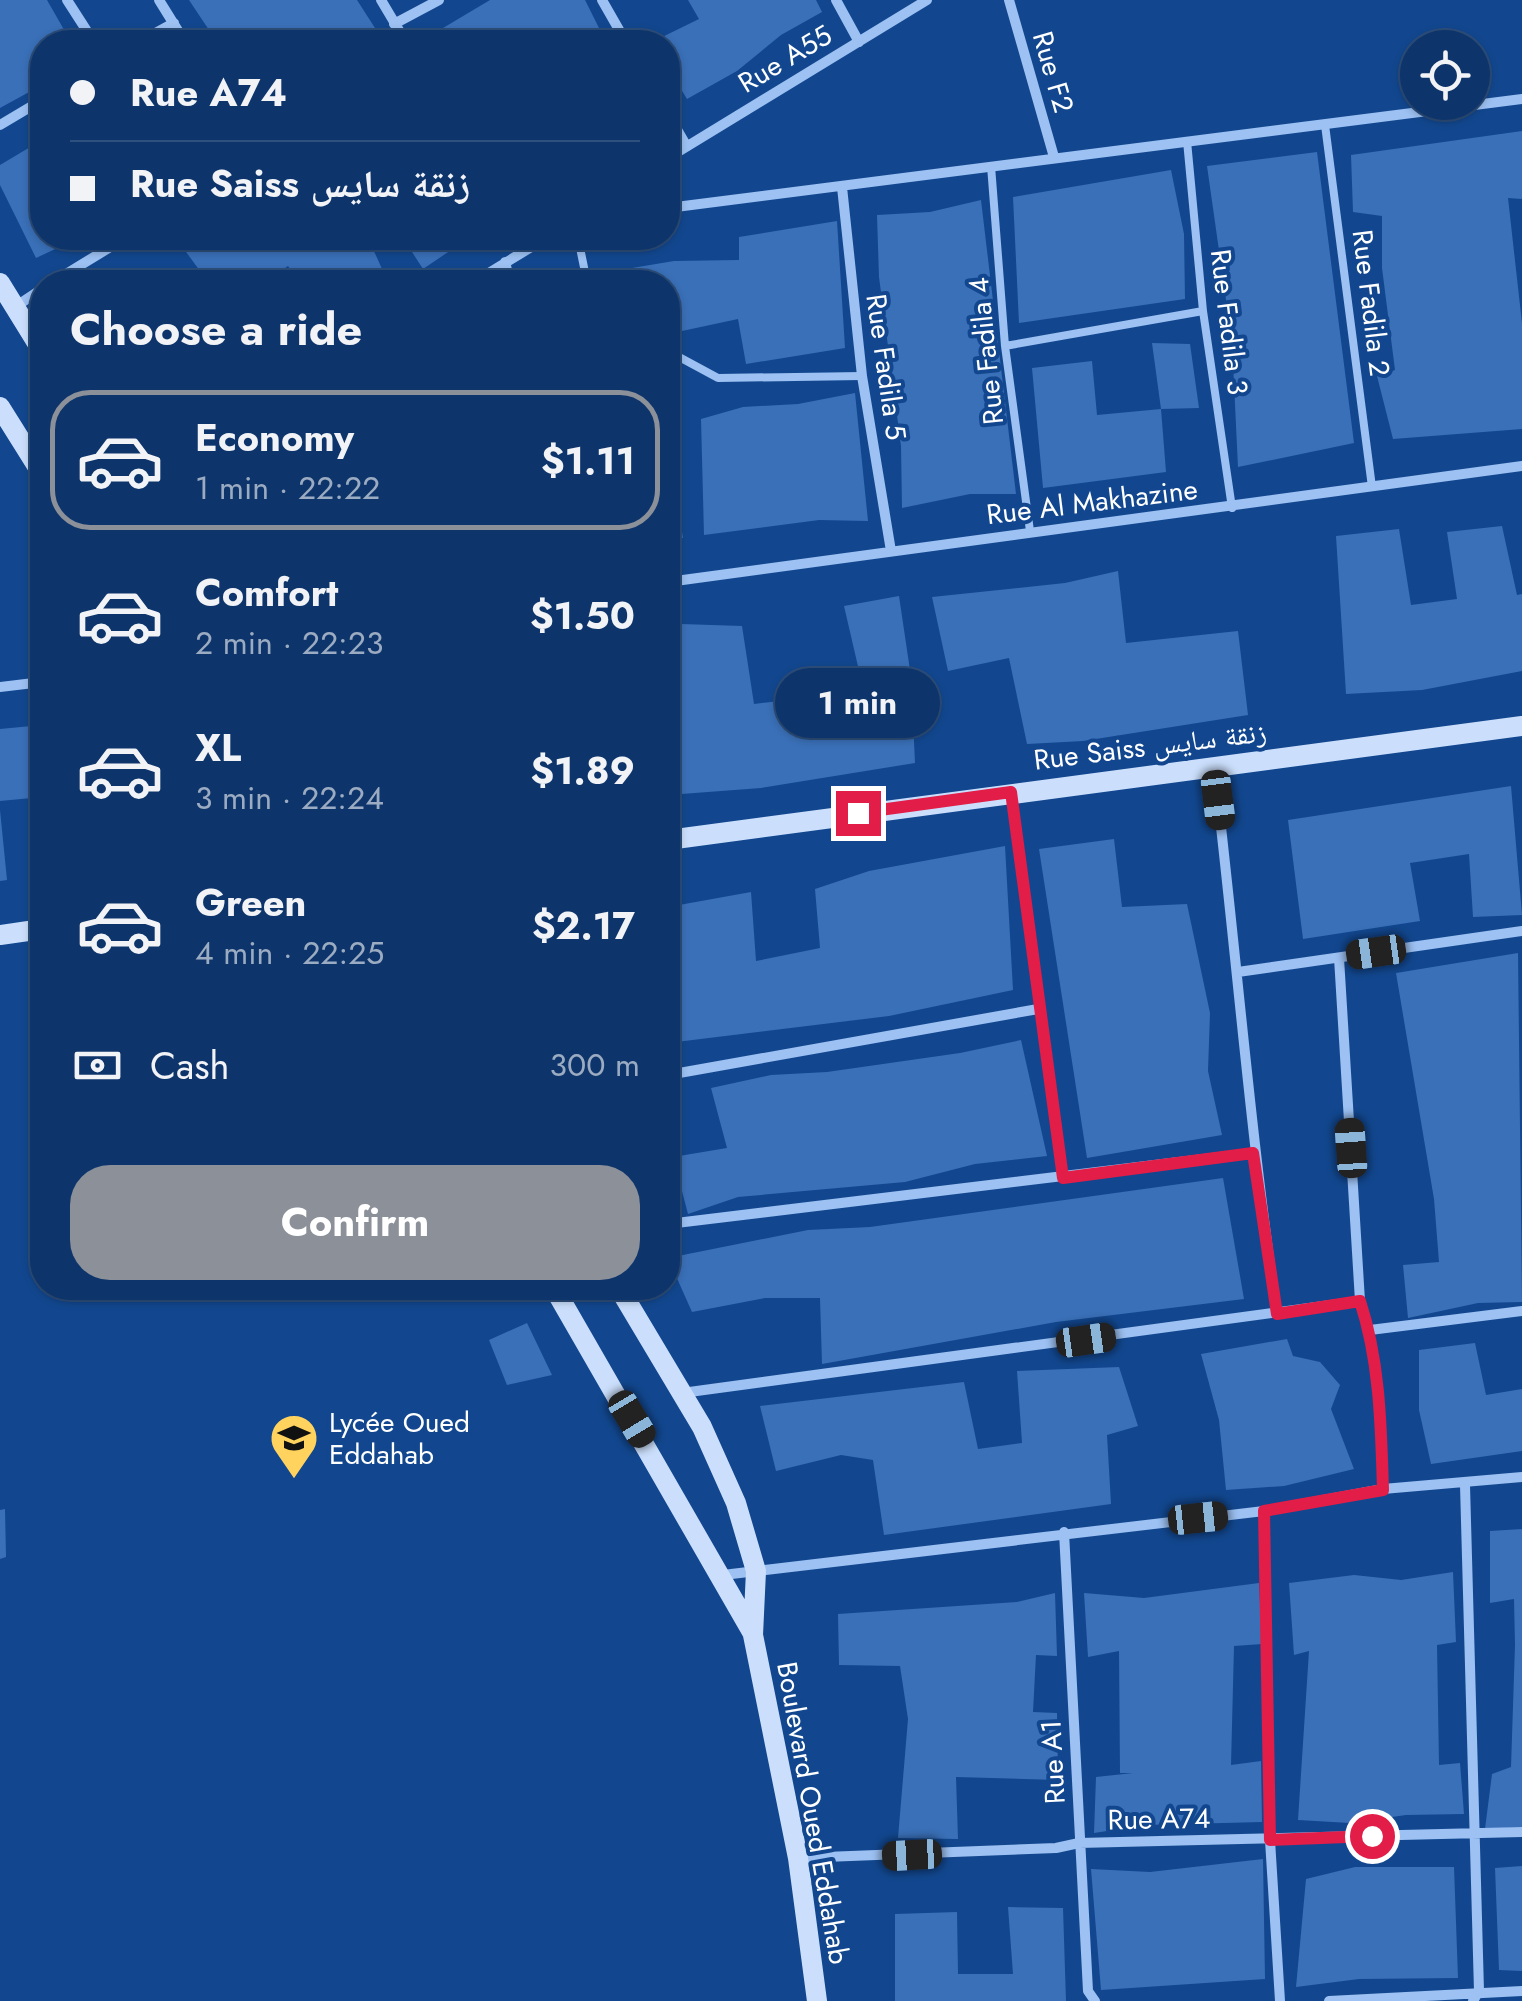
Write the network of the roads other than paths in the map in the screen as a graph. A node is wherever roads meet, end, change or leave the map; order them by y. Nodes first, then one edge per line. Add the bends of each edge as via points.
1 (67, 0) edge
2 (159, 0) edge
3 (380, 0) edge
4 (439, 0) edge
5 (602, 0) edge
6 (836, 0) edge
7 (927, 0) edge
8 (1009, 0) edge
9 (174, 24) junction
10 (394, 24) junction
11 (86, 30) edge
12 (162, 30) edge
13 (178, 30) edge
14 (398, 30) edge
15 (619, 30) edge
16 (859, 42) junction
17 (1522, 99) edge
18 (30, 107) edge
19 (0, 125) edge
20 (1325, 125) junction
21 (680, 135) edge
22 (1187, 142) junction
23 (686, 145) junction
24 (680, 149) edge
25 (1054, 157) junction
26 (991, 166) junction
27 (842, 188) junction
28 (680, 207) edge
29 (105, 250) edge
30 (518, 250) edge
31 (506, 262) junction
32 (73, 270) edge
33 (493, 270) edge
34 (508, 270) edge
35 (0, 283) edge
36 (30, 297) edge
37 (14, 307) junction
38 (1203, 311) junction
39 (30, 332) edge
40 (1005, 346) junction
41 (680, 357) edge
42 (862, 376) junction
43 (0, 407) edge
44 (30, 455) edge
45 (1522, 466) edge
46 (1372, 486) junction
47 (1232, 508) junction
48 (1030, 531) junction
49 (891, 551) junction
50 (680, 580) edge
51 (30, 683) edge
52 (0, 687) edge
53 (1522, 726) edge
54 (1214, 765) junction
55 (1011, 792) junction
56 (680, 838) edge
57 (30, 931) edge
58 (1522, 931) edge
59 (0, 936) edge
60 (1340, 958) junction
61 (1238, 972) junction
62 (1038, 1009) junction
63 (680, 1073) edge
64 (1253, 1153) junction
65 (1063, 1178) junction
66 (680, 1223) edge
67 (561, 1300) edge
68 (626, 1300) edge
69 (1360, 1301) junction
70 (1522, 1311) edge
71 (1277, 1314) junction
72 (1370, 1330) junction
73 (681, 1393) junction
74 (1522, 1477) edge
75 (1465, 1484) junction
76 (1383, 1490) junction
77 (1264, 1511) junction
78 (1064, 1532) junction
79 (756, 1571) junction
80 (723, 1575) junction
81 (754, 1634) junction
82 (1522, 1832) edge
83 (1474, 1833) junction
84 (1270, 1840) junction
85 (1079, 1843) junction
86 (798, 1858) junction
87 (1522, 1990) edge
88 (1092, 1996) edge
89 (1476, 1996) edge
90 (818, 2001) edge
91 (1280, 2001) edge
92 (1329, 2001) edge

1 - 11 street
2 - 9 street
3 - 10 street
4 - 10 street
5 - 15 street
6 - 16 street
7 - 16 street, Rue A55
8 - 25 street, Rue F2
9 - 12 street
9 - 13 street
10 - 14 street
16 - 23 street, Rue A55
17 - 20 street
18 - 19 street
20 - 22 street
20 - 46 lane, Rue Fadila 2
21 - 23 street
22 - 25 street
22 - 38 lane, Rue Fadila 3
23 - 24 street, Rue A55
25 - 26 street
26 - 27 street
26 - 40 lane, Rue Fadila 4
27 - 28 street
27 - 42 street, Rue Fadila 5
29 - 32 street
30 - 31 street
31 - 33 street
31 - 34 street
35 - 37 street
36 - 37 street
37 - 39 street
38 - 40 lane
38 - 47 lane, Rue Fadila 3
40 - 48 lane, Rue Fadila 4
41 - 42 lane via 718,378
42 - 49 street, Rue Fadila 5
43 - 44 street
45 - 46 street, Rue Al Makhazine
46 - 47 street, Rue Al Makhazine
47 - 48 street, Rue Al Makhazine
48 - 49 street, Rue Al Makhazine
49 - 50 street, Rue Al Makhazine
51 - 52 street
53 - 54 street, Rue Saiss زنقة سايس
54 - 55 street, Rue Saiss زنقة سايس
54 - 61 street
55 - 56 street, Rue Saiss زنقة سايس
55 - 62 street
57 - 59 street
58 - 60 street
60 - 61 street
60 - 69 street
61 - 64 street
62 - 63 street
62 - 65 street
64 - 65 street
64 - 71 street
65 - 66 street
67 - 80 street, Boulevard Oued Eddahab
68 - 73 street, Boulevard Oued Eddahab
69 - 71 street
69 - 72 street
70 - 72 street
71 - 73 street
72 - 76 street
73 - 79 street, Boulevard Oued Eddahab via 736,1503
74 - 75 street
75 - 76 street
75 - 83 street
76 - 77 street
77 - 78 street
77 - 84 street
78 - 79 street
78 - 85 street, Rue A1
79 - 80 street
79 - 81 street, Boulevard Oued Eddahab
80 - 81 street, Boulevard Oued Eddahab
81 - 86 street, Boulevard Oued Eddahab
82 - 83 street, Rue A74
83 - 84 street, Rue A74
83 - 89 street
84 - 85 street, Rue A74
84 - 91 street
85 - 86 street, Rue A74
85 - 88 street, Rue A1
86 - 90 street, Boulevard Oued Eddahab
87 - 89 street
89 - 92 street

